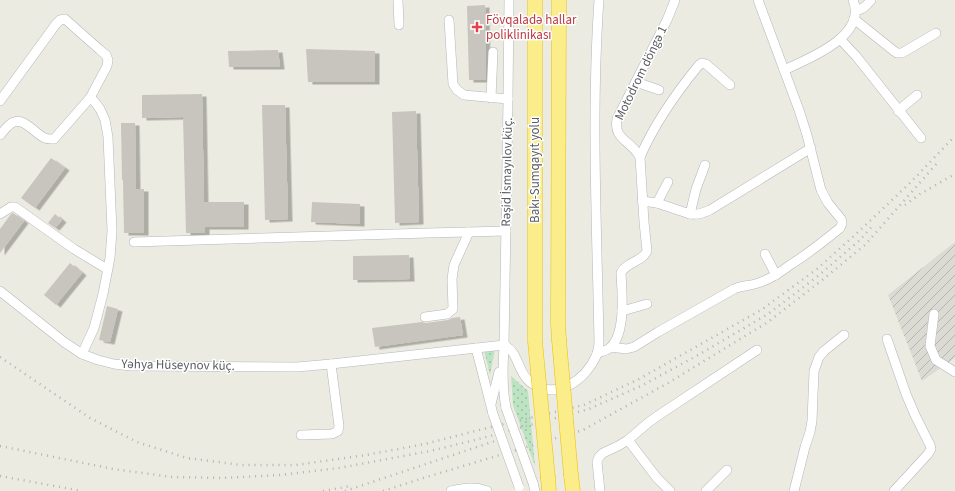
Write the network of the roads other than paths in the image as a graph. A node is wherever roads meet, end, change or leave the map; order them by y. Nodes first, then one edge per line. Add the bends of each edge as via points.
1 (398, 0) edge
2 (509, 0) edge
3 (535, 0) edge
4 (559, 0) edge
5 (599, 0) edge
6 (675, 0) edge
7 (758, 0) edge
8 (853, 0) edge
9 (872, 0) edge
10 (855, 14) junction
11 (449, 20) dead end
12 (399, 25) dead end
13 (936, 33) dead end
14 (840, 39) junction
15 (493, 52) dead end
16 (784, 70) junction
17 (636, 82) junction
18 (730, 85) dead end
19 (659, 90) dead end
20 (917, 96) dead end
21 (90, 98) junction
22 (491, 98) junction
23 (508, 99) junction
24 (0, 101) edge
25 (898, 111) junction
26 (0, 135) edge
27 (921, 138) dead end
28 (811, 148) junction
29 (640, 157) junction
30 (705, 166) dead end
31 (668, 182) dead end
32 (642, 201) junction
33 (657, 203) junction
34 (0, 214) edge
35 (690, 214) junction
36 (506, 231) junction
37 (469, 232) junction
38 (134, 242) dead end
39 (765, 254) dead end
40 (108, 269) junction
41 (776, 275) junction
42 (0, 291) edge
43 (647, 304) dead end
44 (622, 311) junction
45 (934, 314) dead end
46 (425, 317) dead end
47 (844, 335) dead end
48 (887, 339) dead end
49 (504, 345) junction
50 (612, 347) junction
51 (476, 348) junction
52 (757, 350) dead end
53 (597, 353) junction
54 (82, 354) junction
55 (502, 360) junction
56 (331, 364) junction
57 (955, 372) edge
58 (492, 410) junction
59 (302, 435) dead end
60 (628, 440) junction
61 (727, 470) dead end
62 (549, 485) edge
63 (534, 487) edge
64 (520, 489) edge
65 (451, 491) edge
66 (487, 491) edge
67 (573, 491) edge
68 (600, 491) edge
69 (670, 491) edge
70 (706, 491) edge
71 (794, 491) edge
72 (894, 491) edge

1 - 12 street
2 - 23 street, Rəşid İsmayılov küç.
3 - 62 highway, Bakı-Sumqayıt yolu, bridge via 536,341
4 - 67 highway, Bakı-Sumqayıt yolu, bridge via 558,324
5 - 53 street via 596,80 599,342
6 - 17 street, Motodrom döngə 1
7 - 16 street
8 - 10 street
9 - 10 street
10 - 13 street via 897,53 902,53
10 - 14 street via 849,28
11 - 22 street via 453,84 464,96
14 - 16 street via 817,55
14 - 25 street
15 - 22 street
16 - 28 street
17 - 19 street
17 - 29 street, Motodrom döngə 1 via 616,126 622,139 634,148
18 - 29 street via 706,64 699,65 658,121
20 - 25 street
21 - 24 street via 108,60 106,55 65,19 56,24
21 - 26 street via 54,138 46,139 20,122 14,122
21 - 40 street via 105,120 108,137 112,231
22 - 23 street
23 - 36 street, Rəşid İsmayılov küç.
25 - 27 street
28 - 35 street via 710,210 696,215
28 - 41 street via 821,190 843,222 840,228 823,242
29 - 32 street
30 - 35 street
31 - 33 street
32 - 33 street
32 - 44 street via 647,251 621,273
33 - 35 street
34 - 40 street via 15,207 74,249
36 - 37 street
36 - 49 street, Rəşid İsmayılov küç.
37 - 38 street
37 - 46 street via 454,265 453,309 447,314
39 - 41 street
40 - 54 street via 94,328
41 - 50 street via 758,284 734,289 634,347
42 - 54 street, Yəhya Hüseynov küç.
43 - 44 street
44 - 50 street via 620,331
45 - 57 street via 930,346 936,360
47 - 71 street via 819,357 814,371 810,432
48 - 72 street via 906,394 930,445 928,454
49 - 51 street, Yəhya Hüseynov küç.
49 - 53 street via 512,350 520,370 530,383 550,390 574,383 592,363
49 - 55 street, Rəşid İsmayılov küç.
50 - 53 street
51 - 56 street, Yəhya Hüseynov küç.
51 - 58 street
52 - 60 street via 655,418
54 - 56 street, Yəhya Hüseynov küç. via 114,364 131,366 297,367
55 - 58 street
55 - 63 street, bridge via 506,408
56 - 59 street via 338,431 332,434
58 - 64 street, bridge
60 - 68 street via 599,457 597,462
60 - 69 street
61 - 70 street
65 - 66 street via 472,487

